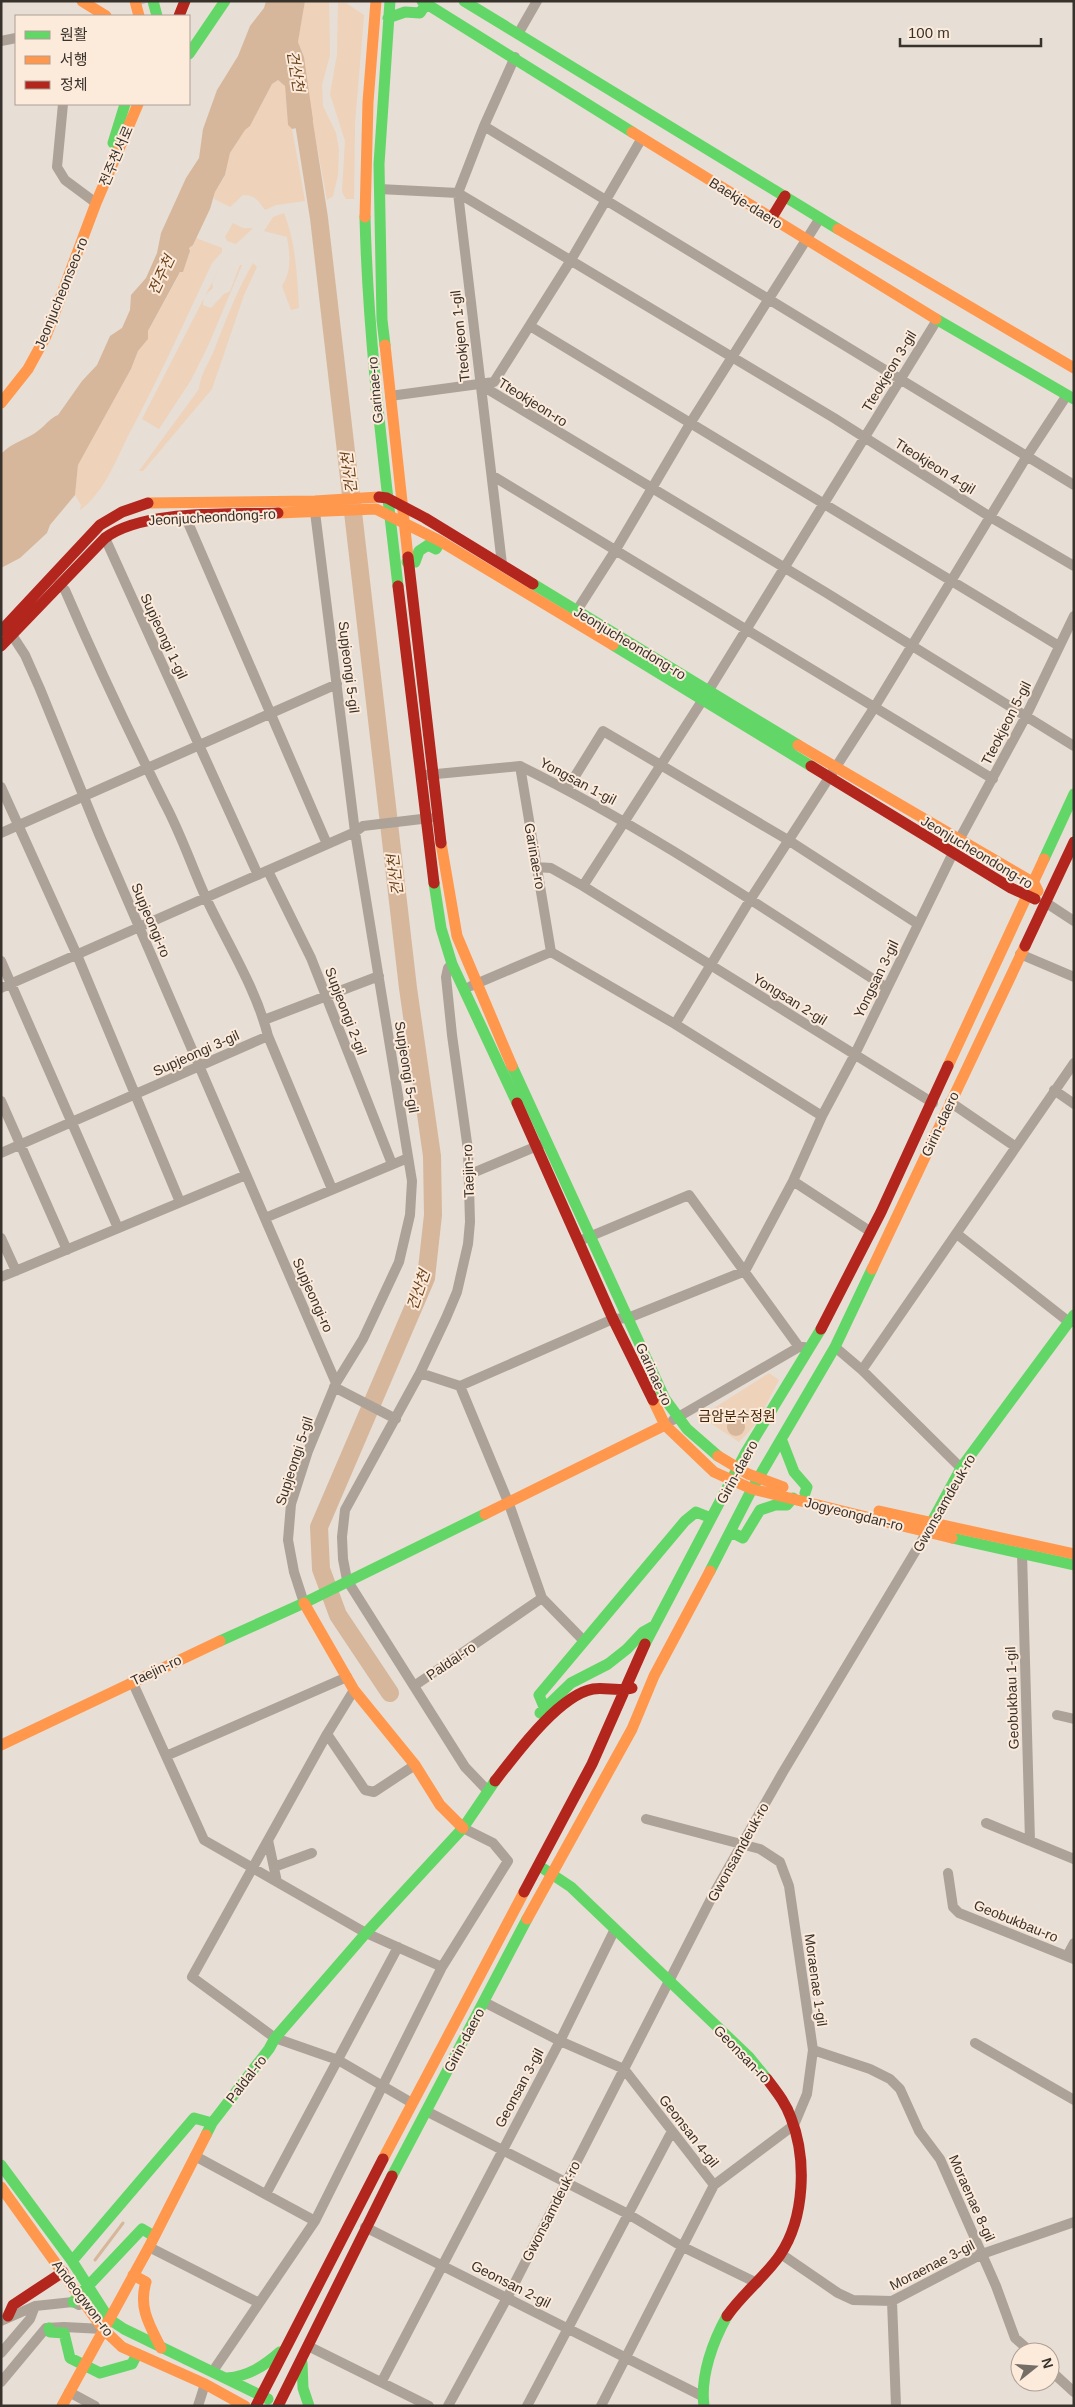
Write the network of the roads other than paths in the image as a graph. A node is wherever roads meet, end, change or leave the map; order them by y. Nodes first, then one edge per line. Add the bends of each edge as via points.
1 (82, 1) edge
2 (185, 1) edge
3 (225, 1) edge
4 (376, 1) edge
5 (390, 1) edge
6 (464, 1) edge
7 (537, 1) edge
8 (144, 2) edge
9 (424, 3) edge
10 (104, 15) edge
11 (139, 15) edge
12 (146, 15) edge
13 (157, 15) edge
14 (179, 15) edge
15 (388, 18) junction
16 (518, 34) junction
17 (15, 38) edge
18 (1, 41) edge
19 (190, 53) edge
20 (515, 58) junction
21 (566, 63) junction
22 (555, 83) junction
23 (64, 105) edge
24 (125, 105) edge
25 (138, 105) edge
26 (147, 105) edge
27 (484, 126) junction
28 (642, 138) junction
29 (379, 189) junction
30 (458, 193) junction
31 (785, 196) junction
32 (97, 201) junction
33 (606, 202) junction
34 (820, 218) junction
35 (771, 219) junction
36 (806, 240) junction
37 (571, 260) junction
38 (767, 300) junction
39 (937, 320) junction
40 (530, 326) junction
41 (731, 358) junction
42 (1074, 368) edge
43 (900, 380) junction
44 (479, 384) junction
45 (390, 396) junction
46 (1071, 397) edge
47 (1, 403) edge
48 (691, 422) junction
49 (864, 438) junction
50 (1027, 456) junction
51 (493, 476) junction
52 (1074, 485) edge
53 (651, 489) junction
54 (381, 497) junction
55 (824, 502) junction
56 (402, 506) junction
57 (318, 508) junction
58 (388, 514) junction
59 (186, 518) junction
60 (992, 518) junction
61 (403, 521) junction
62 (105, 538) junction
63 (440, 542) junction
64 (615, 551) junction
65 (464, 555) junction
66 (408, 562) junction
67 (502, 564) junction
68 (1074, 566) edge
69 (785, 569) junction
70 (952, 581) junction
71 (60, 585) junction
72 (574, 615) junction
73 (1074, 616) edge
74 (747, 630) junction
75 (6, 633) edge
76 (604, 642) junction
77 (1, 646) edge
78 (910, 646) junction
79 (1059, 646) junction
80 (337, 684) junction
81 (708, 690) junction
82 (702, 701) junction
83 (874, 708) junction
84 (270, 713) junction
85 (1025, 718) junction
86 (198, 746) junction
87 (1074, 746) edge
88 (660, 764) junction
89 (520, 766) junction
90 (146, 768) junction
91 (833, 773) junction
92 (433, 774) junction
93 (421, 776) junction
94 (993, 779) junction
95 (1, 788) edge
96 (567, 789) junction
97 (1074, 794) edge
98 (84, 796) junction
99 (439, 817) junction
100 (421, 820) junction
101 (624, 821) junction
102 (18, 826) junction
103 (359, 829) junction
104 (1, 833) edge
105 (788, 840) junction
106 (959, 840) junction
107 (1074, 842) edge
108 (327, 844) junction
109 (952, 853) junction
110 (536, 867) junction
111 (268, 871) junction
112 (258, 875) junction
113 (1034, 883) junction
114 (583, 886) junction
115 (1027, 897) junction
116 (206, 898) junction
117 (750, 900) junction
118 (1046, 902) junction
119 (1074, 920) edge
120 (918, 924) junction
121 (138, 926) junction
122 (552, 952) junction
123 (1020, 954) junction
124 (77, 955) junction
125 (1, 961) edge
126 (452, 964) junction
127 (711, 966) junction
128 (379, 976) junction
129 (1074, 977) edge
130 (12, 983) junction
131 (476, 984) junction
132 (1, 988) edge
133 (887, 988) junction
134 (464, 990) junction
135 (326, 996) junction
136 (264, 1020) junction
137 (675, 1024) junction
138 (268, 1036) junction
139 (854, 1056) junction
140 (1074, 1063) edge
141 (199, 1067) junction
142 (1054, 1090) junction
143 (135, 1095) junction
144 (1, 1101) edge
145 (950, 1102) junction
146 (932, 1103) junction
147 (1074, 1104) edge
148 (822, 1116) junction
149 (72, 1122) junction
150 (20, 1144) junction
151 (541, 1145) junction
152 (1016, 1146) junction
153 (1, 1152) edge
154 (408, 1158) junction
155 (392, 1164) junction
156 (246, 1175) junction
157 (468, 1175) junction
158 (793, 1181) junction
159 (332, 1189) junction
160 (180, 1202) junction
161 (265, 1218) junction
162 (118, 1228) junction
163 (871, 1232) junction
164 (957, 1234) junction
165 (590, 1236) junction
166 (1, 1238) edge
167 (579, 1242) junction
168 (67, 1250) junction
169 (16, 1271) junction
170 (745, 1271) junction
171 (1, 1277) edge
172 (628, 1318) junction
173 (613, 1319) junction
174 (1072, 1320) edge
175 (812, 1346) junction
176 (799, 1347) junction
177 (835, 1347) junction
178 (862, 1370) junction
179 (420, 1373) junction
180 (335, 1385) junction
181 (460, 1386) junction
182 (392, 1417) junction
183 (677, 1419) junction
184 (665, 1425) junction
185 (782, 1441) junction
186 (961, 1468) junction
187 (738, 1469) junction
188 (731, 1480) junction
189 (755, 1484) junction
190 (805, 1493) junction
191 (793, 1498) junction
192 (509, 1504) junction
193 (711, 1518) junction
194 (929, 1527) junction
195 (731, 1532) junction
196 (1022, 1553) junction
197 (1074, 1554) edge
198 (1074, 1565) edge
199 (344, 1582) junction
200 (542, 1598) junction
201 (308, 1601) junction
202 (653, 1626) junction
203 (584, 1641) junction
204 (654, 1676) junction
205 (347, 1677) junction
206 (132, 1681) junction
207 (414, 1686) junction
208 (354, 1690) junction
209 (626, 1690) junction
210 (544, 1707) junction
211 (1057, 1714) dead end
212 (1074, 1719) edge
213 (540, 1724) junction
214 (327, 1734) junction
215 (1, 1745) edge
216 (166, 1756) junction
217 (415, 1766) junction
218 (487, 1790) junction
219 (646, 1819) dead end
220 (986, 1823) dead end
221 (463, 1828) junction
222 (268, 1840) junction
223 (1030, 1841) junction
224 (312, 1853) dead end
225 (1074, 1859) edge
226 (274, 1866) junction
227 (538, 1866) junction
228 (253, 1868) junction
229 (948, 1873) dead end
230 (551, 1874) junction
231 (277, 1882) junction
232 (615, 1929) junction
233 (366, 1933) junction
234 (1074, 1943) edge
235 (398, 1947) junction
236 (1071, 1958) edge
237 (442, 1967) junction
238 (670, 1981) junction
239 (484, 2002) junction
240 (275, 2038) junction
241 (560, 2041) junction
242 (975, 2043) dead end
243 (813, 2050) junction
244 (338, 2060) junction
245 (624, 2069) junction
246 (382, 2085) junction
247 (1074, 2100) edge
248 (412, 2103) junction
249 (426, 2111) junction
250 (212, 2122) junction
251 (794, 2125) junction
252 (672, 2131) junction
253 (502, 2149) junction
254 (195, 2156) junction
255 (1, 2165) edge
256 (565, 2182) junction
257 (714, 2185) junction
258 (1, 2187) edge
259 (266, 2194) junction
260 (628, 2214) junction
261 (315, 2220) junction
262 (1074, 2222) edge
263 (365, 2227) junction
264 (151, 2241) junction
265 (683, 2247) junction
266 (781, 2254) junction
267 (982, 2254) junction
268 (72, 2261) junction
269 (442, 2265) junction
270 (63, 2272) junction
271 (134, 2276) junction
272 (757, 2283) junction
273 (81, 2295) junction
274 (507, 2298) junction
275 (892, 2301) junction
276 (259, 2303) junction
277 (35, 2306) junction
278 (5, 2318) edge
279 (106, 2324) junction
280 (49, 2328) junction
281 (568, 2328) junction
282 (16, 2337) junction
283 (36, 2339) junction
284 (1020, 2342) edge
285 (308, 2346) junction
286 (286, 2347) junction
287 (161, 2348) junction
288 (1, 2353) edge
289 (137, 2354) junction
290 (302, 2357) junction
291 (626, 2357) junction
292 (84, 2365) junction
293 (213, 2371) junction
294 (227, 2378) junction
295 (1060, 2379) edge
296 (382, 2381) junction
297 (1, 2382) edge
298 (206, 2384) junction
299 (217, 2391) junction
300 (69, 2392) junction
301 (1074, 2392) edge
302 (258, 2401) edge
303 (703, 2401) edge
304 (603, 2402) edge
305 (280, 2405) edge
306 (62, 2406) edge
307 (95, 2406) edge
308 (198, 2406) edge
309 (226, 2406) edge
310 (244, 2406) edge
311 (309, 2406) edge
312 (429, 2406) edge
313 (448, 2406) edge
314 (527, 2406) edge
315 (896, 2406) edge

1 - 10 street
2 - 14 street
3 - 19 street
4 - 54 street, Garinae-ro via 364,189 367,291
5 - 15 street, Garinae-ro
6 - 16 street, Baekje-daero
7 - 16 street
8 - 11 street
8 - 12 street
8 - 13 street
9 - 15 street via 420,13 405,12
9 - 20 street, Baekje-daero
15 - 29 street, Garinae-ro
16 - 21 street, Baekje-daero
17 - 18 street
20 - 22 street, Baekje-daero
20 - 27 street, Tteokjeon 1-gil
21 - 22 street
21 - 31 street, Baekje-daero
22 - 28 street, Baekje-daero
23 - 32 street via 57,167 65,180
24 - 32 street, 전주천서로
25 - 32 street, 전주천서로
26 - 32 street
27 - 30 street, Tteokjeon 1-gil
27 - 33 street
28 - 33 street
28 - 35 street, Baekje-daero
29 - 30 street
29 - 45 street, Garinae-ro via 382,320
30 - 37 street
30 - 44 street, Tteokjeon 1-gil
31 - 34 street, Baekje-daero
31 - 35 street
32 - 47 street, Jeonjucheonseo-ro via 46,336 28,370
33 - 37 street
33 - 38 street
34 - 36 street
34 - 42 street, Baekje-daero
35 - 36 street, Baekje-daero
36 - 38 street
36 - 39 street, Baekje-daero
37 - 40 street
37 - 41 street
38 - 41 street
38 - 43 street
39 - 43 street, Tteokjeon 3-gil
39 - 46 street, Baekje-daero
40 - 44 street via 494,382
40 - 48 street
41 - 48 street
41 - 49 street
43 - 49 street, Tteokjeon 3-gil
43 - 50 street
44 - 45 street, Tteokjeon-ro
44 - 51 street, Tteokjeon 1-gil
44 - 53 street, Tteokjeon-ro
45 - 56 street, Garinae-ro
46 - 50 street
48 - 53 street
48 - 55 street
49 - 55 street, Tteokjeon 3-gil
49 - 60 street, Tteokjeon 4-gil
50 - 52 street
50 - 60 street
51 - 64 street
51 - 67 street, Tteokjeon 1-gil
53 - 64 street
53 - 69 street, Tteokjeon-ro
54 - 56 street, Jeonjucheondong-ro
54 - 57 street
54 - 58 street, Garinae-ro
55 - 69 street, Tteokjeon 3-gil
55 - 70 street
56 - 61 street, Garinae-ro
56 - 67 street, Jeonjucheondong-ro
57 - 58 street, Jeonjucheondong-ro via 376,509
57 - 59 street, Jeonjucheondong-ro
57 - 75 street, Jeonjucheondong-ro via 147,503 129,508 100,525
57 - 80 street, Supjeongi 5-gil
58 - 61 street, Jeonjucheondong-ro
58 - 93 street, Garinae-ro
59 - 62 street, Jeonjucheondong-ro via 134,522
59 - 84 street
60 - 68 street, Tteokjeon 4-gil
60 - 70 street
61 - 63 street, Jeonjucheondong-ro
61 - 66 street, Garinae-ro
62 - 71 street, Jeonjucheondong-ro
62 - 86 street, Supjeongi 1-gil
63 - 65 street, Jeonjucheondong-ro
63 - 66 street via 436,548 428,545 419,552 415,562
64 - 72 street
64 - 74 street
65 - 72 street, Jeonjucheondong-ro
65 - 76 street via 474,572 600,647
66 - 92 street, Garinae-ro
67 - 72 street, Jeonjucheondong-ro
69 - 74 street, Tteokjeon 3-gil
69 - 78 street
70 - 78 street
70 - 79 street
71 - 75 street, Jeonjucheondong-ro
71 - 90 street
72 - 76 street, Jeonjucheondong-ro
72 - 81 street, Jeonjucheondong-ro
73 - 79 street, Tteokjeon 5-gil
74 - 81 street, Tteokjeon 3-gil
74 - 83 street
75 - 77 street, Jeonjucheondong-ro
75 - 98 street, Supjeongi-ro via 25,655
76 - 82 street, Jeonjucheondong-ro
78 - 83 street
78 - 85 street
79 - 85 street, Tteokjeon 5-gil
80 - 84 street
80 - 103 street, Supjeongi 5-gil
81 - 91 street, Jeonjucheondong-ro
82 - 88 street, Yongsan 1-gil
82 - 91 street, Jeonjucheondong-ro
83 - 91 street
83 - 94 street
84 - 86 street
84 - 108 street
85 - 87 street
85 - 94 street, Tteokjeon 5-gil
86 - 90 street
86 - 112 street, Supjeongi 1-gil
88 - 96 street via 603,731
88 - 101 street, Yongsan 1-gil
88 - 105 street
89 - 92 street
89 - 96 street, Yongsan 1-gil
89 - 110 street, Garinae-ro
90 - 98 street
90 - 116 street
91 - 105 street
91 - 106 street, Jeonjucheondong-ro
91 - 109 street, Jeonjucheondong-ro
92 - 93 street
92 - 99 street, Garinae-ro
93 - 100 street, Garinae-ro
94 - 106 street, Tteokjeon 5-gil
95 - 102 street
96 - 101 street, Yongsan 1-gil
97 - 113 street, Girin-daero
98 - 102 street
98 - 121 street, Supjeongi-ro
99 - 100 street
99 - 131 street, Garinae-ro via 457,936
100 - 103 street
100 - 126 street, Garinae-ro via 441,928
101 - 114 street, Yongsan 1-gil
101 - 117 street, Yongsan 1-gil
102 - 104 street
102 - 124 street
103 - 108 street
103 - 128 street, Supjeongi 5-gil
105 - 117 street
105 - 120 street
106 - 113 street, Jeonjucheondong-ro
107 - 118 street, Girin-daero
108 - 111 street
109 - 115 street, Jeonjucheondong-ro
109 - 120 street, Yongsan 3-gil
110 - 114 street via 551,868
110 - 122 street, Garinae-ro
111 - 112 street
111 - 135 street, Supjeongi 2-gil
112 - 116 street
113 - 115 street, Girin-daero
113 - 118 street, Jeonjucheondong-ro
114 - 127 street, Yongsan 2-gil
115 - 118 street, Jeonjucheondong-ro
115 - 146 street, Girin-daero
116 - 121 street
116 - 136 street
117 - 127 street
117 - 133 street
118 - 119 street
118 - 123 street, Girin-daero
120 - 133 street, Yongsan 3-gil
121 - 124 street
121 - 141 street, Supjeongi-ro
122 - 131 street
122 - 137 street
123 - 129 street
123 - 145 street, Girin-daero
124 - 130 street
124 - 143 street
125 - 130 street
126 - 134 street, Garinae-ro
126 - 157 street, Taejin-ro via 446,977 468,1150
127 - 137 street
127 - 139 street, Yongsan 2-gil
128 - 135 street
128 - 154 street, Supjeongi 5-gil
130 - 132 street
130 - 149 street
131 - 134 street
131 - 151 street, Garinae-ro
133 - 139 street, Yongsan 3-gil
134 - 151 street, Garinae-ro
135 - 136 street
135 - 155 street, Supjeongi 2-gil
136 - 138 street
137 - 148 street
138 - 141 street, Supjeongi 3-gil
138 - 159 street
139 - 146 street, Girin-daero
139 - 148 street, Yongsan 3-gil
140 - 142 street
141 - 143 street, Supjeongi 3-gil
141 - 156 street, Supjeongi-ro
142 - 147 street
142 - 152 street
143 - 149 street, Supjeongi 3-gil
143 - 160 street
144 - 150 street
145 - 152 street
145 - 177 street, Girin-daero
146 - 163 street, Girin-daero
148 - 158 street, Yongsan 3-gil
149 - 150 street, Supjeongi 3-gil
149 - 162 street
150 - 153 street, Supjeongi 3-gil
150 - 168 street
151 - 157 street
151 - 165 street, Garinae-ro
151 - 167 street, Garinae-ro
152 - 164 street
154 - 155 street
154 - 180 street, Supjeongi 5-gil via 412,1181 410,1215 399,1262 363,1339
155 - 159 street
156 - 160 street
156 - 161 street, Supjeongi-ro
157 - 179 street, Taejin-ro via 470,1222 463,1268 457,1292
158 - 163 street
158 - 170 street, Yongsan 3-gil
159 - 161 street
160 - 162 street
161 - 180 street, Supjeongi-ro
162 - 168 street
163 - 175 street, Girin-daero
164 - 174 street, Gwonsamdeuk-ro
164 - 178 street
165 - 167 street
165 - 170 street via 689,1195
165 - 172 street, Garinae-ro
166 - 169 street
167 - 173 street, Garinae-ro
168 - 169 street
169 - 171 street
170 - 172 street
170 - 176 street
172 - 173 street
172 - 183 street, Garinae-ro
173 - 181 street
173 - 184 street, Garinae-ro
174 - 186 street, Gwonsamdeuk-ro
175 - 176 street
175 - 187 street, Girin-daero
176 - 183 street
177 - 178 street
177 - 185 street, Girin-daero
178 - 186 street
179 - 181 street
179 - 182 street, Taejin-ro
180 - 182 street
180 - 201 street, Supjeongi 5-gil via 291,1504 288,1540 294,1572
181 - 192 street
182 - 199 street, Taejin-ro via 345,1510 342,1536
183 - 184 street
183 - 187 street, Garinae-ro via 701,1442
184 - 188 street, Garinae-ro via 714,1472
184 - 192 street
185 - 189 street, Girin-daero
185 - 190 street via 793,1471 806,1487
186 - 194 street, Gwonsamdeuk-ro
187 - 188 street, Girin-daero
187 - 189 street, Garinae-ro
188 - 189 street, Garinae-ro
188 - 193 street, Girin-daero
189 - 190 street, Jogyeongdan-ro
189 - 191 street, Jogyeongdan-ro
189 - 195 street, Girin-daero
190 - 194 street, Jogyeongdan-ro
191 - 194 street, Jogyeongdan-ro
191 - 195 street via 787,1505 760,1510 744,1538
192 - 199 street
192 - 200 street
193 - 202 street, Girin-daero
193 - 203 street via 696,1512 685,1521
194 - 196 street, Jogyeongdan-ro
194 - 197 street, Jogyeongdan-ro
194 - 238 street, Gwonsamdeuk-ro via 783,1772 713,1895
195 - 204 street, Girin-daero
196 - 198 street, Jogyeongdan-ro
196 - 223 street, Geobukbau 1-gil
199 - 201 street, Taejin-ro
199 - 207 street, Taejin-ro
200 - 203 street
200 - 207 street, Paldal-ro
201 - 205 street
201 - 206 street, Taejin-ro
202 - 209 street, Girin-daero
202 - 210 street via 616,1658 571,1683
203 - 210 street, Paldal-ro via 539,1695
204 - 209 street
204 - 230 street, Girin-daero via 632,1728
205 - 208 street
205 - 216 street
206 - 215 street, Taejin-ro
206 - 216 street
207 - 218 street, Paldal-ro via 465,1767
208 - 214 street
208 - 217 street
209 - 213 street via 593,1689 578,1695
209 - 227 street, Girin-daero via 592,1764
210 - 213 street, Paldal-ro via 540,1711
211 - 212 street
213 - 218 street, Paldal-ro
214 - 217 street via 365,1790 374,1792
214 - 222 street
216 - 228 street via 204,1840
217 - 221 street via 440,1805
218 - 221 street, Paldal-ro
219 - 243 street, Moraenae 1-gil via 731,1840 760,1850 780,1862 790,1886
220 - 223 street
221 - 233 street, Paldal-ro
221 - 237 street via 493,1843 508,1861
222 - 226 street
222 - 228 street
223 - 225 street
224 - 226 street
226 - 231 street
227 - 230 street, Geonsan-ro
227 - 248 street, Girin-daero
228 - 231 street
228 - 240 street via 192,1977
229 - 236 street, Geobukbau-ro via 953,1907 958,1913
230 - 232 street, Geonsan-ro via 570,1887
230 - 239 street, Girin-daero
231 - 233 street
232 - 238 street, Geonsan-ro
232 - 241 street
233 - 235 street
233 - 240 street, Paldal-ro
234 - 236 street
235 - 237 street
235 - 244 street
237 - 246 street
238 - 245 street, Gwonsamdeuk-ro
238 - 251 street, Geonsan-ro via 770,2081
239 - 241 street, Geonsan 4-gil
239 - 249 street, Girin-daero
240 - 244 street
240 - 250 street, Paldal-ro
241 - 245 street, Geonsan 4-gil
241 - 253 street, Geonsan 3-gil
242 - 247 street
243 - 251 street, Moraenae 1-gil via 807,2094
243 - 267 street, Moraenae 8-gil via 870,2069 890,2079 900,2089 919,2131 940,2159
244 - 246 street
244 - 259 street
245 - 252 street, Geonsan 4-gil
245 - 256 street, Gwonsamdeuk-ro
246 - 248 street
246 - 261 street
248 - 286 street, Girin-daero
249 - 253 street, Geonsan 3-gil
249 - 263 street, Girin-daero
250 - 254 street, Paldal-ro
250 - 268 street via 194,2118
251 - 257 street, Geonsan 4-gil
251 - 266 street, Geonsan-ro via 800,2167 799,2202 792,2232
252 - 257 street, Geonsan 4-gil
252 - 260 street
253 - 256 street, Geonsan 3-gil
253 - 269 street
254 - 259 street
254 - 264 street, Paldal-ro
255 - 268 street, Andeogwon-ro
256 - 260 street, Geonsan 3-gil
256 - 274 street, Gwonsamdeuk-ro
257 - 265 street
258 - 270 street, Andeogwon-ro
259 - 261 street
260 - 265 street, Geonsan 3-gil
260 - 281 street
261 - 276 street
262 - 267 street, Moraenae 3-gil
263 - 269 street, Geonsan 2-gil
263 - 285 street, Girin-daero
264 - 271 street, Paldal-ro
264 - 273 street via 142,2230
264 - 276 street
265 - 272 street, Geonsan 3-gil
265 - 291 street
266 - 272 street, Geonsan-ro
266 - 275 street, Moraenae 3-gil via 853,2300
267 - 275 street, Moraenae 3-gil
267 - 284 street, Moraenae 8-gil via 1015,2338
268 - 273 street, Andeogwon-ro
269 - 274 street, Geonsan 2-gil
269 - 296 street
270 - 273 street, Andeogwon-ro
270 - 278 street via 13,2305
271 - 279 street, Paldal-ro
271 - 287 street via 146,2282 141,2303 144,2318
272 - 303 street, Geonsan-ro via 731,2310 712,2346
273 - 277 street
273 - 279 street, Andeogwon-ro
273 - 279 street, Andeogwon-ro
274 - 281 street, Geonsan 2-gil
274 - 313 street, Gwonsamdeuk-ro
275 - 315 street
276 - 293 street
277 - 278 street
277 - 282 street via 30,2319
279 - 280 street
279 - 287 street
279 - 289 street, Andeogwon-ro via 122,2346
279 - 292 street, Paldal-ro
280 - 283 street
280 - 292 street via 50,2332 64,2333 70,2358
281 - 291 street, Geonsan 2-gil
281 - 314 street
282 - 283 street via 29,2330
282 - 288 street
283 - 297 street
285 - 290 street, Girin-daero
285 - 296 street
286 - 294 street via 263,2368
286 - 302 street, Girin-daero
287 - 293 street
289 - 292 street via 132,2364 100,2373
289 - 298 street, Andeogwon-ro
290 - 305 street, Girin-daero
290 - 311 street via 302,2382
291 - 303 street, Geonsan 2-gil
291 - 304 street
292 - 300 street, Paldal-ro
293 - 294 street
294 - 302 street
295 - 301 street
296 - 312 street
298 - 299 street, Andeogwon-ro
298 - 308 street
299 - 309 street
299 - 310 street, Andeogwon-ro
300 - 306 street, Paldal-ro
300 - 307 street
302 - 305 street

